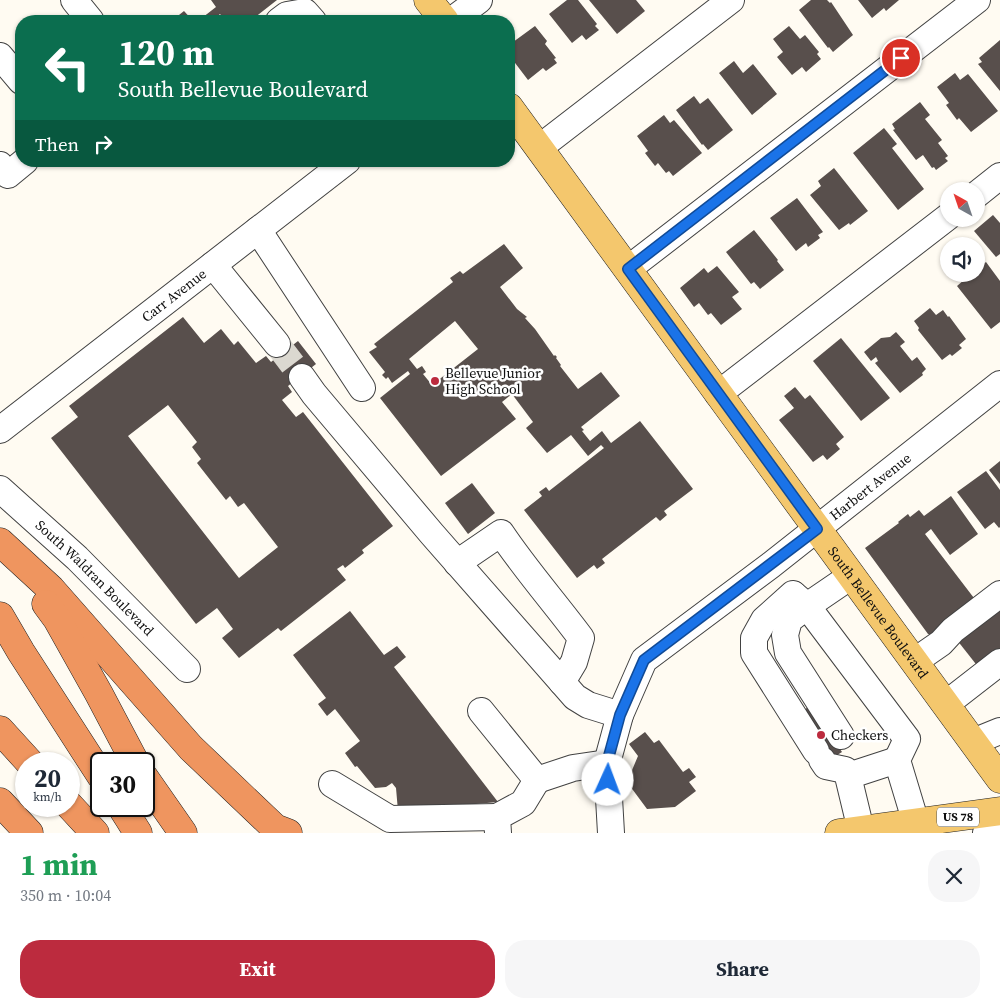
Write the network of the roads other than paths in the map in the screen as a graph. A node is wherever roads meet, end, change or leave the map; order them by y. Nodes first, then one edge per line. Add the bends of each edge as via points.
1 (74, 0) edge
2 (428, 0) edge
3 (479, 0) edge
4 (731, 0) edge
5 (977, 0) edge
6 (85, 15) edge
7 (286, 15) edge
8 (308, 15) edge
9 (440, 15) edge
10 (459, 15) edge
11 (515, 115) edge
12 (539, 148) junction
13 (0, 164) edge
14 (18, 167) edge
15 (339, 167) edge
16 (1000, 176) edge
17 (985, 188) edge
18 (940, 223) edge
19 (258, 230) junction
20 (213, 265) junction
21 (628, 269) junction
22 (277, 344) tunnel mouth
23 (302, 377) tunnel mouth
24 (1000, 384) edge
25 (362, 388) dead end
26 (718, 394) junction
27 (0, 430) edge
28 (0, 489) edge
29 (817, 529) junction
30 (0, 542) edge
31 (0, 546) edge
32 (457, 563) junction
33 (771, 565) junction
34 (851, 576) junction
35 (1000, 594) edge
36 (800, 600) junction
37 (0, 616) edge
38 (914, 661) junction
39 (1000, 662) edge
40 (186, 669) dead end
41 (562, 682) junction
42 (946, 704) junction
43 (482, 711) dead end
44 (620, 715) junction
45 (0, 730) edge
46 (1000, 731) edge
47 (973, 742) junction
48 (20, 752) edge
49 (130, 752) edge
50 (90, 759) edge
51 (897, 760) junction
52 (607, 763) junction
53 (833, 764) junction
54 (1000, 779) edge
55 (537, 780) junction
56 (332, 784) dead end
57 (155, 793) edge
58 (0, 802) edge
59 (1000, 812) edge
60 (80, 817) edge
61 (916, 823) junction
62 (1000, 823) edge
63 (497, 825) edge
64 (179, 827) edge
65 (92, 830) edge
66 (850, 831) edge
67 (29, 833) edge
68 (288, 833) edge
69 (611, 833) edge
70 (986, 833) edge

1 - 6 street
2 - 9 main road
3 - 10 street
4 - 12 street
5 - 21 street
7 - 8 street via 305,12
11 - 12 main road, South Bellevue Boulevard
12 - 21 main road, South Bellevue Boulevard
13 - 14 street via 8,175
15 - 19 street, Carr Avenue
16 - 17 street
18 - 26 street
19 - 20 street, Carr Avenue
19 - 25 street
20 - 22 street
20 - 27 street, Carr Avenue
21 - 26 main road, South Bellevue Boulevard
23 - 32 street
24 - 29 street, Harbert Avenue
26 - 29 main road, South Bellevue Boulevard
28 - 40 street, South Waldran Boulevard via 77,558
29 - 33 street, Harbert Avenue
29 - 34 main road, South Bellevue Boulevard
30 - 68 highway via 51,589 191,748 275,828
31 - 49 highway via 57,619
32 - 41 street
32 - 41 street via 501,532 581,638 574,662
33 - 36 street
33 - 44 street, Harbert Avenue via 644,660
34 - 36 street
34 - 38 main road, South Bellevue Boulevard
35 - 38 street
36 - 51 street via 907,739
36 - 53 street via 784,635 788,653 851,752
36 - 53 street via 764,620 754,638 754,653
37 - 50 highway
38 - 42 main road, South Bellevue Boulevard
39 - 42 street
41 - 44 street via 574,697 588,705
42 - 47 main road, South Bellevue Boulevard
43 - 55 street
44 - 52 street, Harbert Avenue
45 - 48 highway
46 - 47 street
47 - 54 main road, South Bellevue Boulevard
51 - 53 street
51 - 61 street
52 - 55 street via 573,768
52 - 69 street, Harbert Avenue
53 - 66 street
55 - 63 street via 523,804
56 - 63 street via 390,819
57 - 64 highway
58 - 67 highway
59 - 61 main road, US 78
60 - 65 highway
61 - 66 main road, US 78
62 - 70 street

